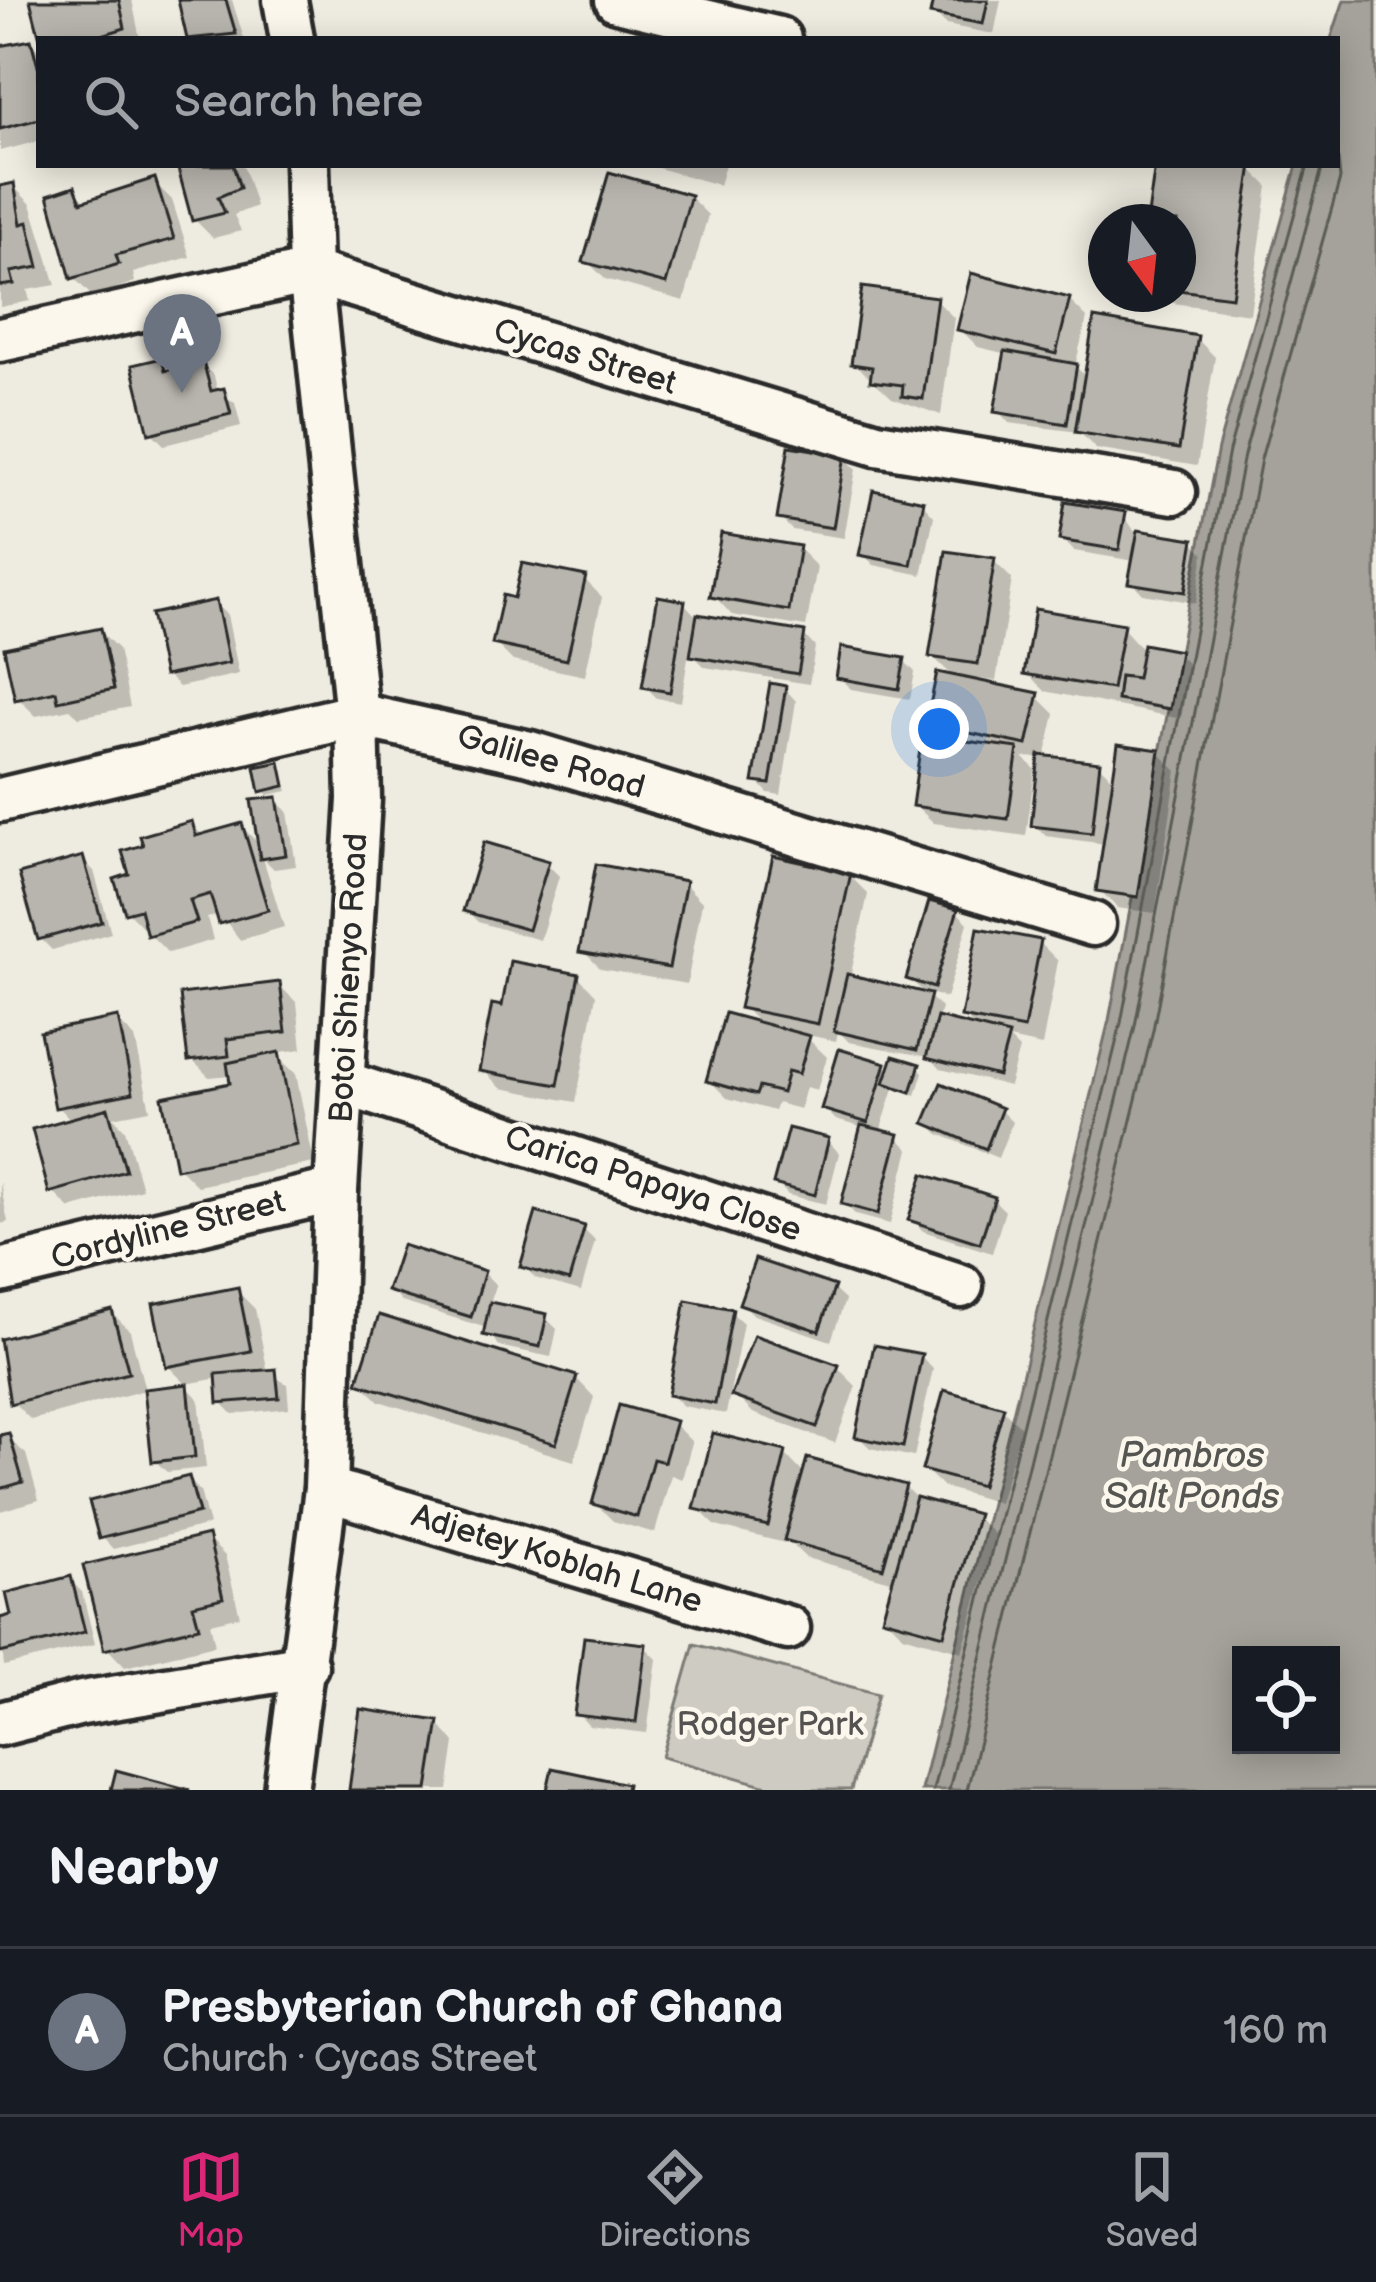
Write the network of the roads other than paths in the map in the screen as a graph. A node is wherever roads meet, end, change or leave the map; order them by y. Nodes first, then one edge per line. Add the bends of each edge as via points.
1 (284, 0) edge
2 (617, 0) edge
3 (291, 36) edge
4 (767, 36) edge
5 (307, 168) edge
6 (310, 272) junction
7 (0, 340) edge
8 (1174, 491) dead end
9 (357, 715) junction
10 (0, 800) edge
11 (1094, 924) dead end
12 (344, 1083) junction
13 (336, 1190) junction
14 (0, 1271) edge
15 (961, 1286) dead end
16 (326, 1489) junction
17 (788, 1628) dead end
18 (305, 1666) junction
19 (0, 1724) edge
20 (286, 1790) edge

1 - 3 street
2 - 4 street
5 - 6 street, Botoi Shienyo Road
6 - 7 street, Cycas Street
6 - 8 street, Cycas Street via 877,444
6 - 9 street, Botoi Shienyo Road
9 - 10 street, Galilee Road
9 - 11 street, Galilee Road via 530,753
9 - 12 street, Botoi Shienyo Road
12 - 13 street, Botoi Shienyo Road
12 - 15 street, Carica Papaya Close
13 - 14 street, Cordyline Street
13 - 16 street, Botoi Shienyo Road
16 - 17 street, Adjetey Koblah Lane
16 - 18 street, Botoi Shienyo Road
18 - 19 street
18 - 20 street, Botoi Shienyo Road

